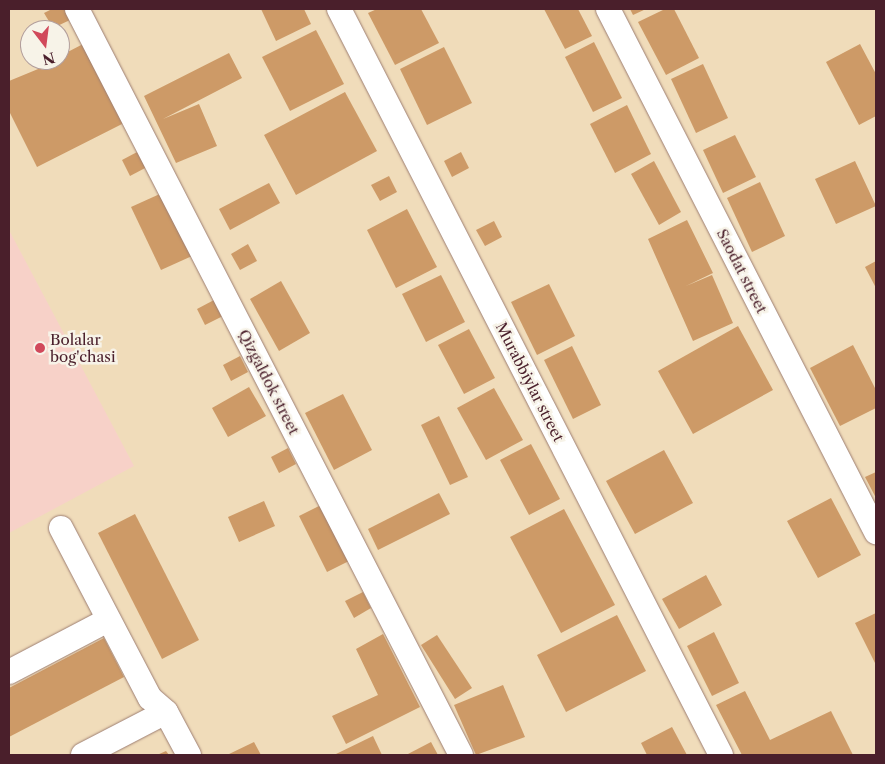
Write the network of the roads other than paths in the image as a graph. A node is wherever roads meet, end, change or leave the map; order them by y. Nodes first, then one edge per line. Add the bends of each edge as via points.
1 (77, 9) edge
2 (339, 9) edge
3 (608, 9) edge
4 (60, 528) dead end
5 (876, 532) edge
6 (108, 620) junction
7 (9, 672) edge
8 (166, 712) junction
9 (83, 755) edge
10 (189, 755) edge
11 (461, 755) edge
12 (721, 755) edge

1 - 11 street, Qizgaldok street
2 - 12 street, Murabbiylar street
3 - 5 street, Saodat street
4 - 6 street
6 - 7 street
6 - 8 street via 150,698
8 - 9 street
8 - 10 street

